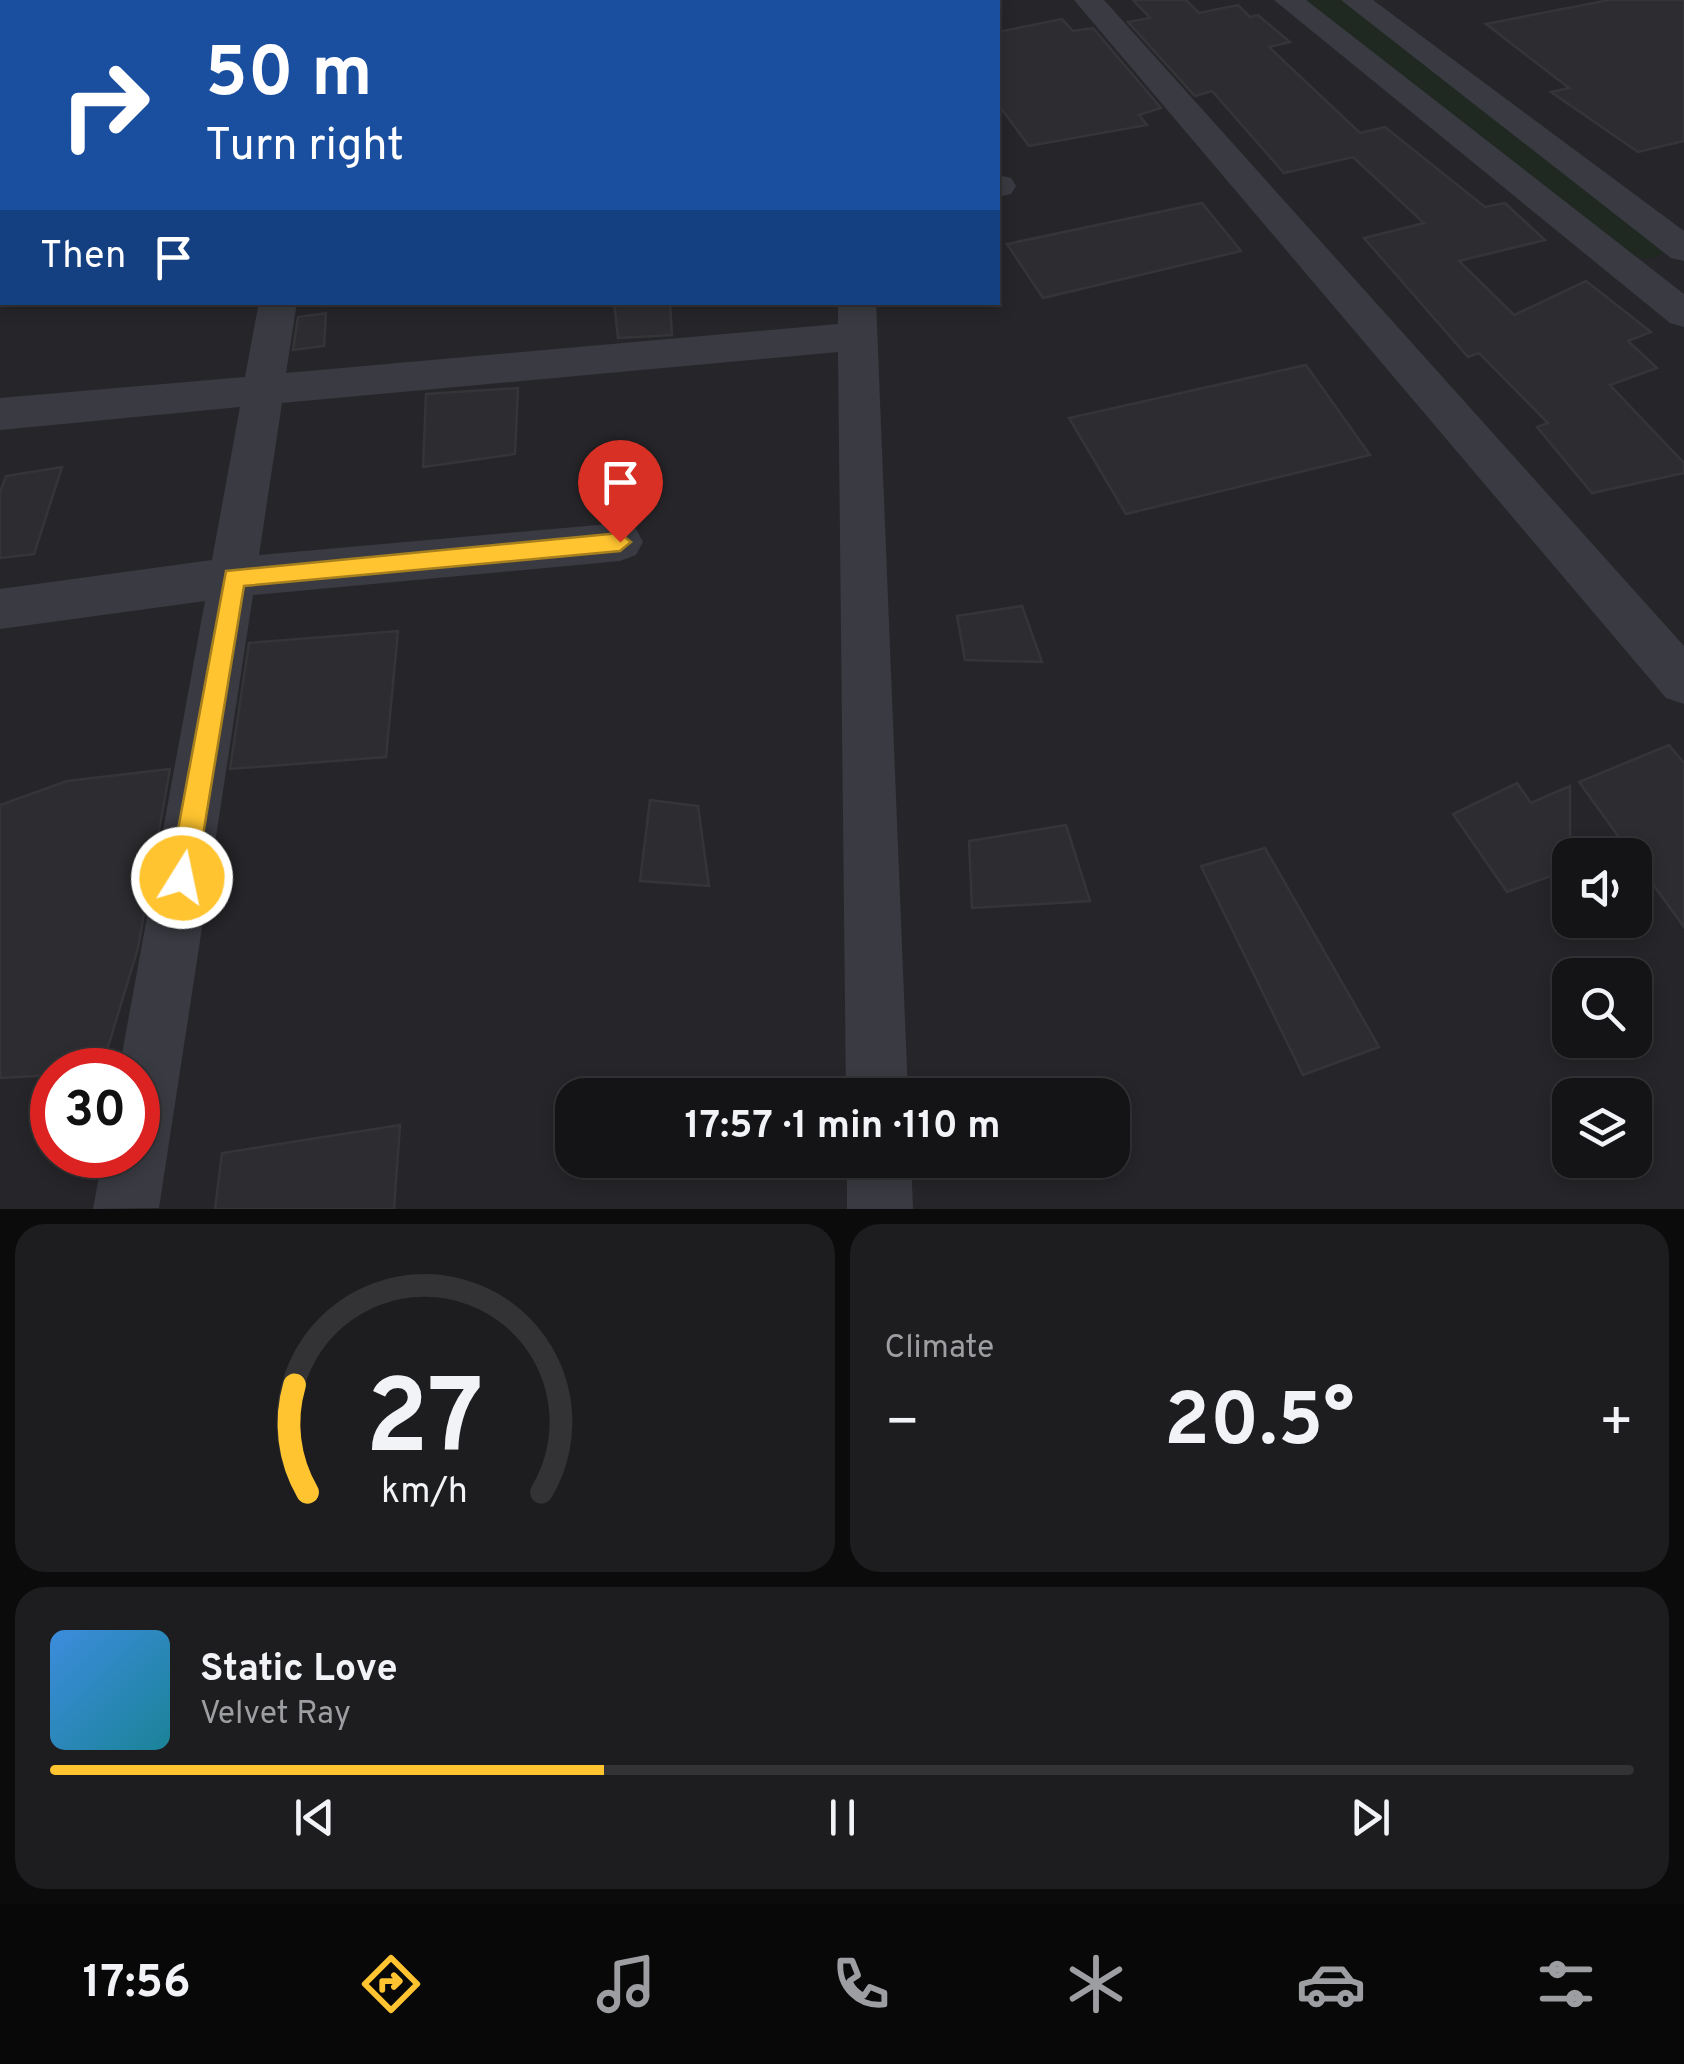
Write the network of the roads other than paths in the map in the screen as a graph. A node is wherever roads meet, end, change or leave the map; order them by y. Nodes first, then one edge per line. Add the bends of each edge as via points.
1 (1088, 0) edge
2 (1288, 0) edge
3 (1355, 0) edge
4 (1684, 250) edge
5 (1684, 268) edge
6 (1644, 282) junction
7 (278, 305) edge
8 (1684, 314) edge
9 (858, 319) edge
10 (263, 392) junction
11 (0, 414) edge
12 (620, 542) dead end
13 (234, 578) junction
14 (0, 609) edge
15 (1684, 682) edge
16 (154, 1048) edge
17 (878, 1078) edge
18 (131, 1178) edge
19 (879, 1178) edge
20 (126, 1208) edge
21 (880, 1209) edge

1 - 15 street
2 - 6 street
3 - 4 street
5 - 6 street
6 - 8 street
7 - 10 street
9 - 10 street
9 - 17 street
10 - 11 street
10 - 13 street
12 - 13 street
13 - 14 street
13 - 16 street
18 - 20 street
19 - 21 street

